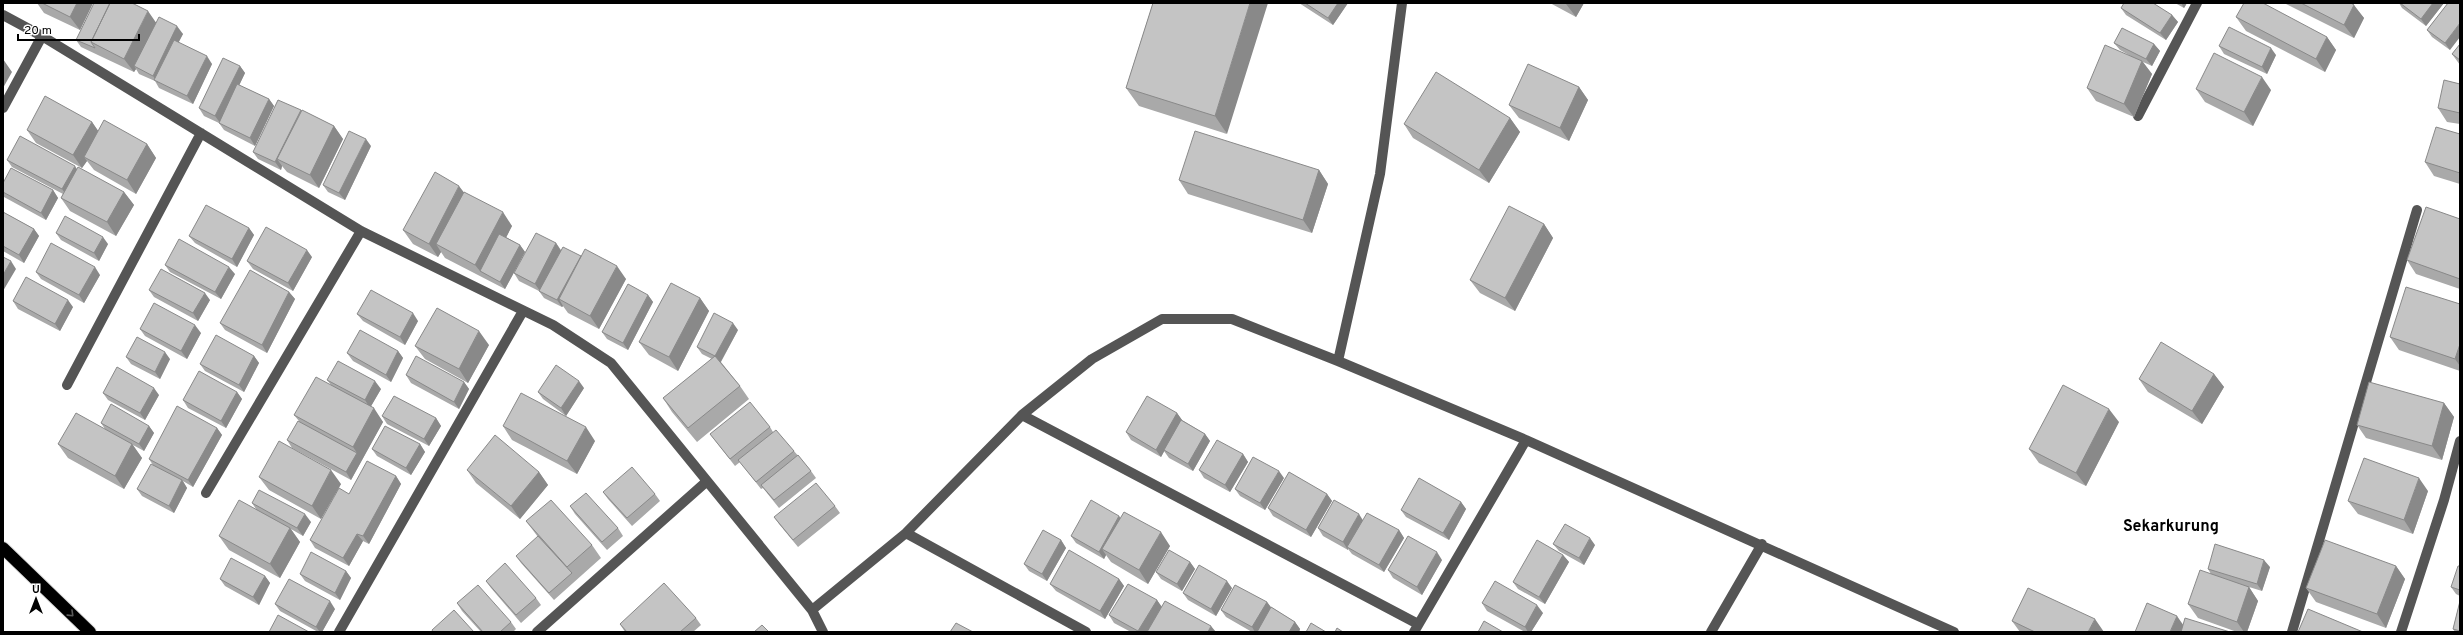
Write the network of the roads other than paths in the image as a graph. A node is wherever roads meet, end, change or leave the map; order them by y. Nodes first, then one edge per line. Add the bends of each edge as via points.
1 (1402, 3) edge
2 (2197, 3) edge
3 (3, 15) edge
4 (42, 36) junction
5 (3, 108) edge
6 (2138, 116) dead end
7 (201, 133) junction
8 (2417, 210) dead end
9 (361, 231) junction
10 (523, 311) junction
11 (1338, 361) junction
12 (67, 385) dead end
13 (1022, 415) junction
14 (1526, 440) junction
15 (2460, 441) edge
16 (706, 482) junction
17 (206, 493) dead end
18 (906, 533) junction
19 (1762, 544) junction
20 (3, 548) edge
21 (812, 610) junction
22 (1416, 628) edge
23 (90, 632) edge
24 (339, 632) edge
25 (537, 632) edge
26 (823, 632) edge
27 (1086, 632) edge
28 (1711, 632) edge
29 (1954, 632) edge
30 (2292, 632) edge
31 (2402, 632) edge

1 - 11 street via 1380,174
2 - 6 street
3 - 4 street
4 - 5 street
4 - 7 street
7 - 9 street
7 - 12 street
8 - 30 street
9 - 10 street
9 - 17 street
10 - 16 street via 553,325 611,363
10 - 24 street
11 - 13 street via 1232,319 1162,319 1092,359
11 - 14 street
13 - 18 street
13 - 22 street
14 - 19 street
14 - 22 street
15 - 31 street
16 - 21 street
16 - 25 street
18 - 21 street
18 - 27 street
19 - 28 street
19 - 29 street
20 -> 23 highway
21 - 26 street

